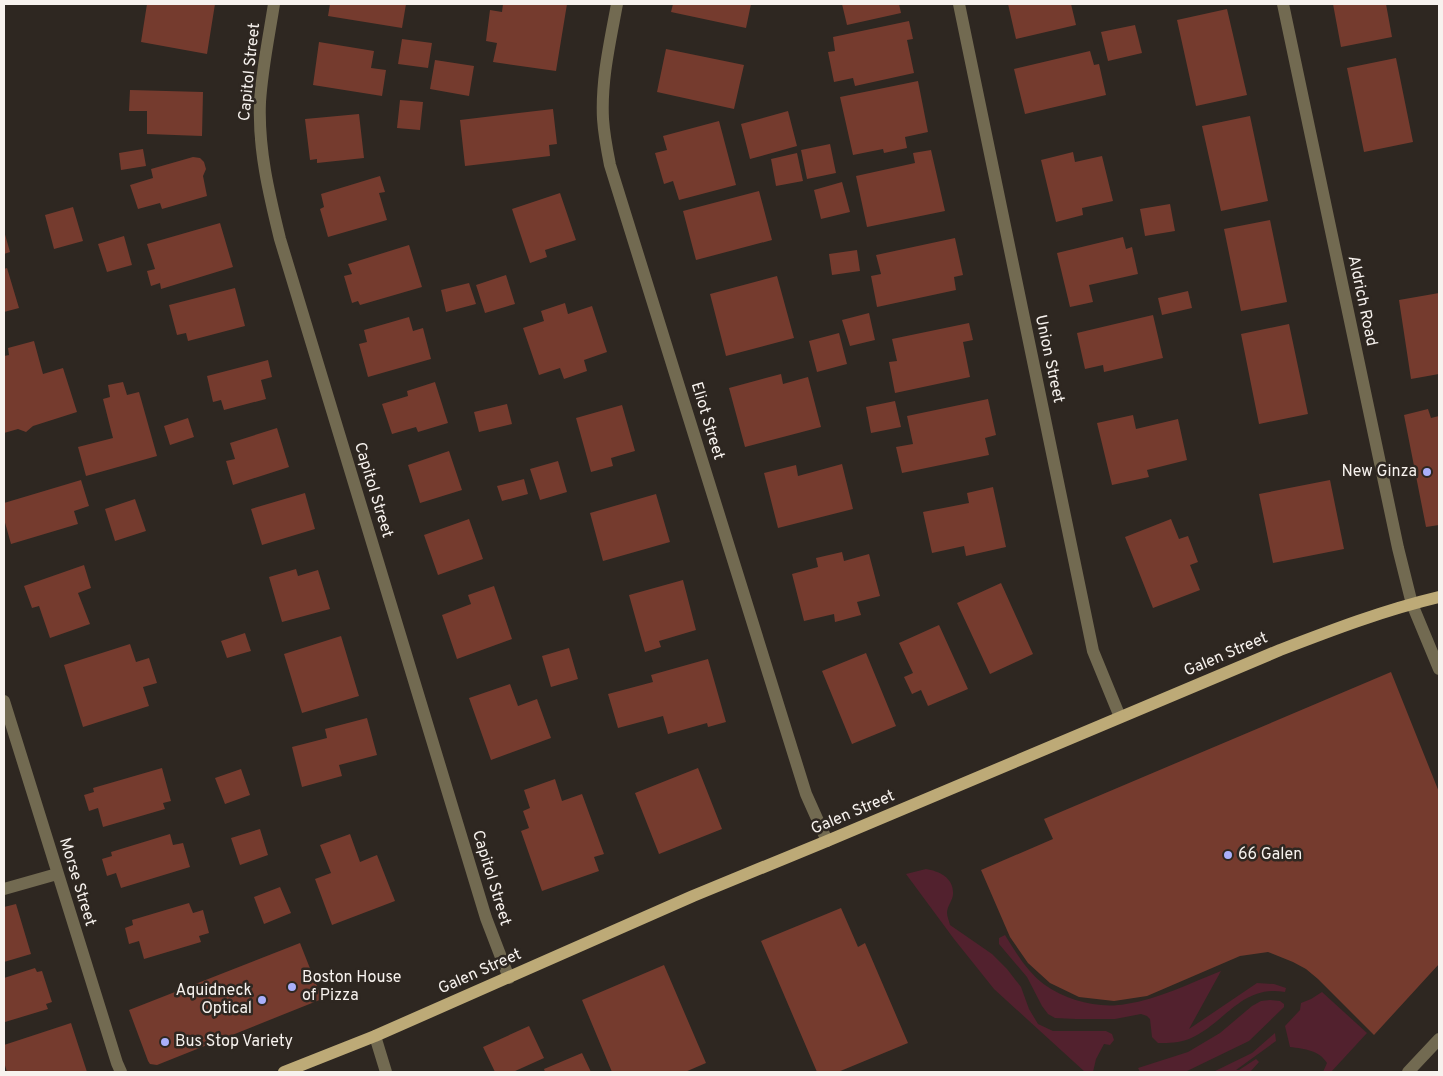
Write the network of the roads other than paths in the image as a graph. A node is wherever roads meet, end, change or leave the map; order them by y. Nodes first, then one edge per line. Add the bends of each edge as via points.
1 (274, 4) edge
2 (617, 4) edge
3 (959, 4) edge
4 (1283, 4) edge
5 (1439, 598) edge
6 (1412, 604) junction
7 (1439, 669) edge
8 (4, 701) edge
9 (1120, 717) junction
10 (827, 842) junction
11 (57, 874) junction
12 (4, 889) edge
13 (509, 978) junction
14 (375, 1036) junction
15 (1439, 1039) edge
16 (121, 1072) edge
17 (284, 1072) edge
18 (386, 1072) edge
19 (1408, 1072) edge

1 - 13 street, Capitol Street via 260,103 262,155 273,211 486,918
2 - 10 street, Eliot Street via 603,95 610,165 806,794
3 - 9 street, Union Street via 1093,651
4 - 6 street, Aldrich Road
5 - 6 main road, Galen Street
6 - 7 street, Aldrich Road
6 - 9 main road, Galen Street via 1340,627
8 - 11 street, Morse Street
9 - 10 main road, Galen Street
10 - 13 main road, Galen Street via 693,896
11 - 12 street
11 - 16 street, Morse Street
13 - 14 main road, Galen Street
14 - 17 main road, Galen Street
14 - 18 street
15 - 19 street

